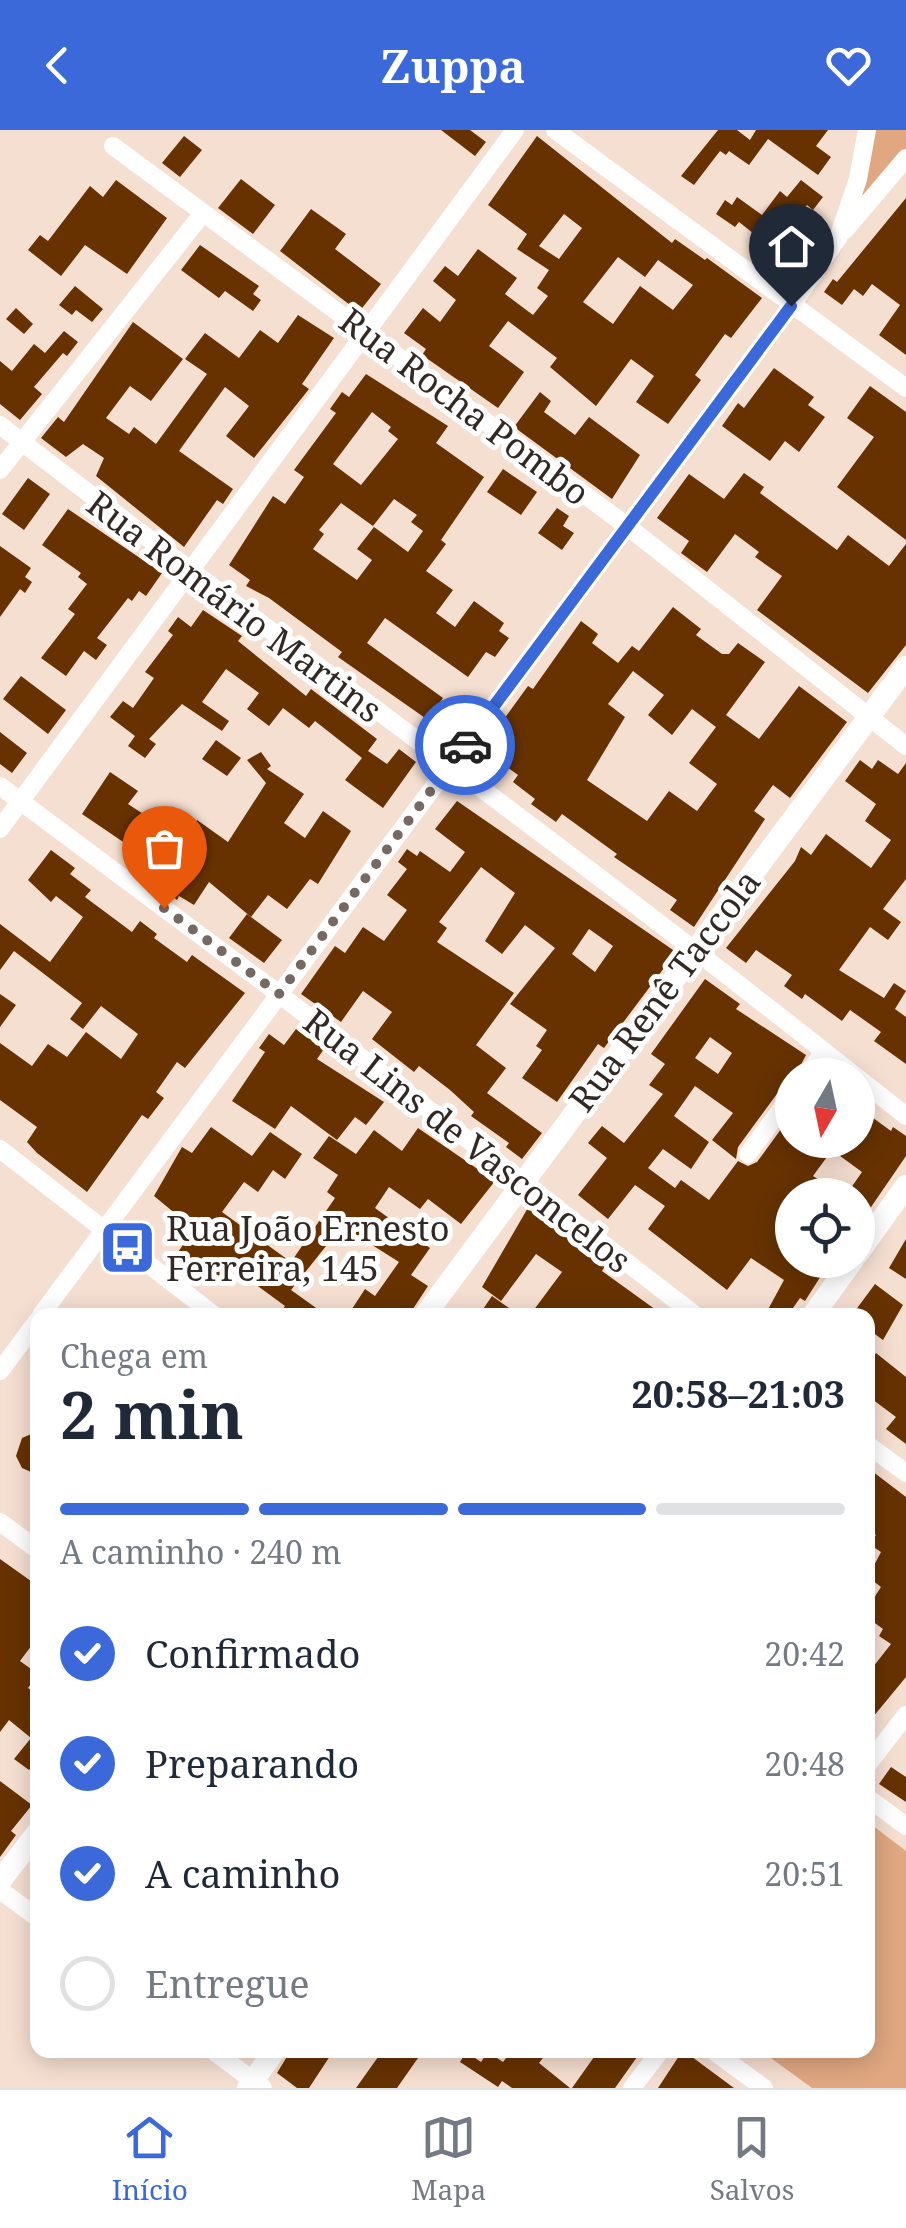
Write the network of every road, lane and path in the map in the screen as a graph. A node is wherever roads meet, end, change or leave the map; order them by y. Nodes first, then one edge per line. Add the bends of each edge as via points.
1 (515, 130) edge
2 (555, 130) edge
3 (867, 130) edge
4 (114, 146) dead end
5 (906, 158) edge
6 (203, 213) junction
7 (838, 238) junction
8 (791, 306) junction
9 (368, 333) junction
10 (906, 388) edge
11 (0, 425) edge
12 (21, 441) junction
13 (0, 470) edge
14 (627, 526) junction
15 (192, 575) junction
16 (906, 667) edge
17 (868, 716) junction
18 (906, 746) edge
19 (448, 767) junction
20 (0, 786) edge
21 (21, 802) junction
22 (0, 830) edge
23 (694, 948) junction
24 (279, 994) junction
25 (824, 1051) junction
26 (819, 1058) edge
27 (833, 1058) edge
28 (875, 1091) edge
29 (906, 1116) edge
30 (775, 1117) edge
31 (0, 1149) edge
32 (748, 1154) dead end
33 (522, 1181) junction
34 (906, 1186) edge
35 (104, 1229) junction
36 (875, 1229) edge
37 (840, 1278) edge
38 (46, 1308) edge
39 (205, 1308) edge
40 (429, 1308) edge
41 (685, 1308) edge
42 (818, 1308) edge
43 (30, 1330) edge
44 (0, 1371) edge
45 (875, 1450) edge
46 (906, 1473) edge
47 (0, 1522) edge
48 (30, 1544) edge
49 (906, 1715) edge
50 (875, 1755) edge
51 (875, 1803) edge
52 (906, 1826) edge
53 (30, 1842) edge
54 (0, 1881) edge
55 (0, 1890) edge
56 (30, 1912) edge
57 (221, 2058) edge
58 (270, 2058) edge
59 (655, 2058) edge
60 (723, 2058) edge
61 (254, 2086) edge
62 (632, 2088) edge
63 (764, 2088) edge

1 - 9 street
2 - 8 street
3 - 7 street
4 - 6 street, Rua Rocha Pombo
5 - 7 street
6 - 9 street, Rua Rocha Pombo
6 - 12 street
7 - 8 street
8 - 10 street
8 - 14 street
9 - 14 street, Rua Rocha Pombo
9 - 15 street
11 - 12 street, Rua Romário Martins
12 - 13 street
12 - 15 street, Rua Romário Martins
14 - 17 street, Rua Rocha Pombo
14 - 19 street
15 - 19 street, Rua Romário Martins
15 - 21 street
16 - 17 main road, Rua Renê Taccola
17 - 18 street, Rua Rocha Pombo
17 - 23 main road, Rua Renê Taccola
19 - 23 street, Rua Romário Martins
19 - 24 street
20 - 21 street, Rua Lins de Vasconcelos
21 - 22 street
21 - 24 street, Rua Lins de Vasconcelos
23 - 25 street, Rua Romário Martins
23 - 33 main road, Rua Renê Taccola
24 - 33 street, Rua Lins de Vasconcelos
24 - 35 street
25 - 26 street
25 - 27 street, Rua Romário Martins
28 - 29 street, Rua Romário Martins
30 - 32 street
31 - 35 street
33 - 40 main road, Rua Renê Taccola
33 - 41 street, Rua Lins de Vasconcelos
34 - 36 main road
35 - 38 street
35 - 39 street
37 - 42 main road
43 - 44 street
45 - 46 street
47 - 48 street
49 - 50 street
51 - 52 street
53 - 54 main road
55 - 56 street
57 - 61 street
58 - 61 main road
59 - 62 street
60 - 63 street

